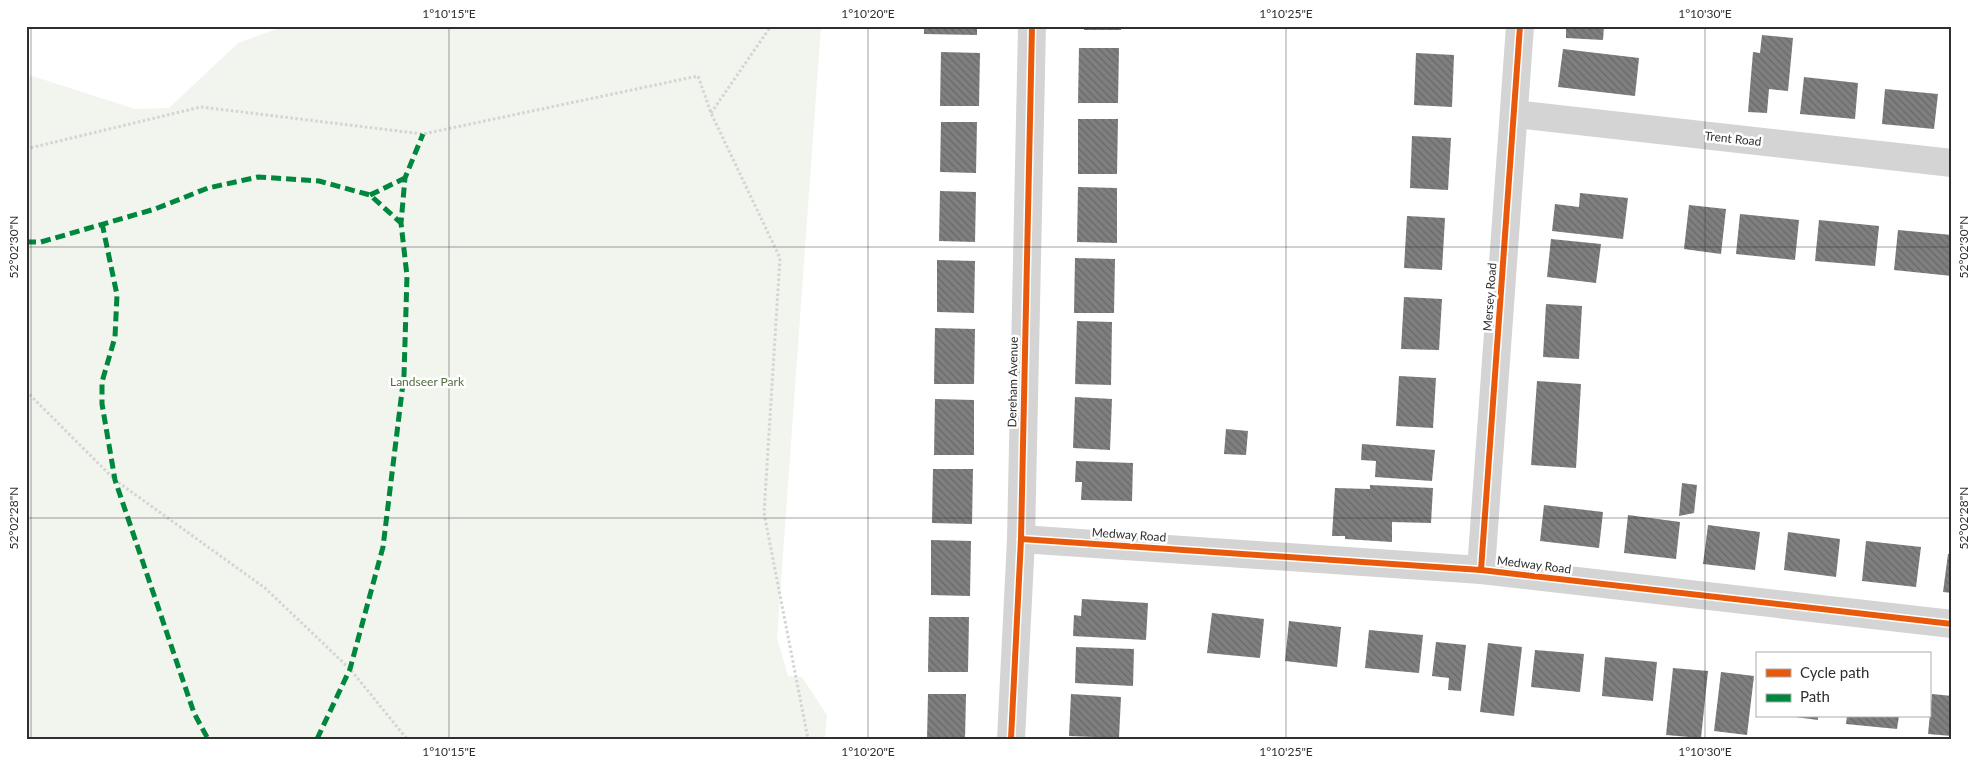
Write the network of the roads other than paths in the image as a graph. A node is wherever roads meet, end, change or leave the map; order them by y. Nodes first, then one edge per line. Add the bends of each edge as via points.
1 (1032, 26) edge
2 (1520, 26) edge
3 (1515, 114) junction
4 (1952, 163) edge
5 (1022, 539) junction
6 (1481, 570) junction
7 (1952, 624) edge
8 (1011, 739) edge

1 - 5 street, Dereham Avenue
2 - 3 street, Mersey Road
3 - 4 street, Trent Road
3 - 6 street, Mersey Road
5 - 6 street, Medway Road
5 - 8 street, Dereham Avenue
6 - 7 street, Medway Road

